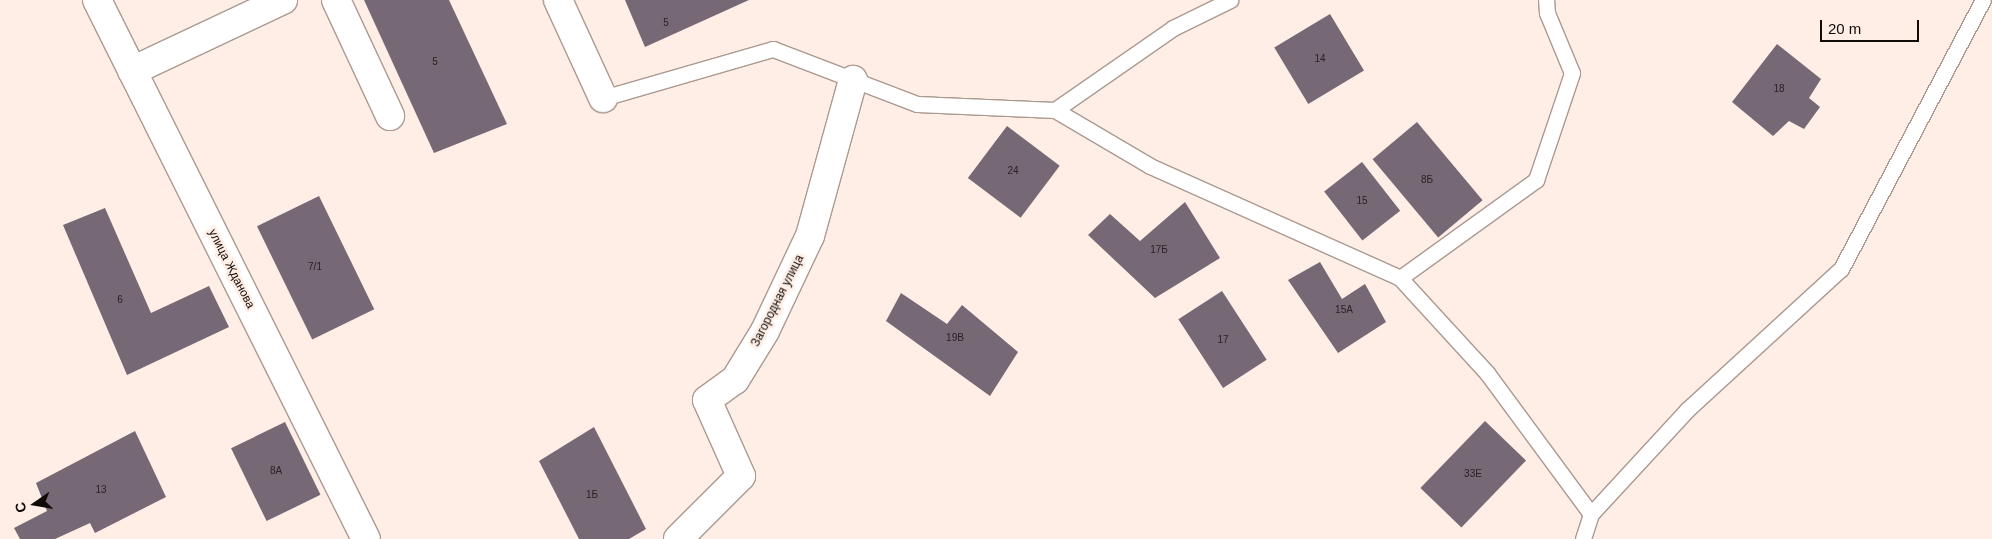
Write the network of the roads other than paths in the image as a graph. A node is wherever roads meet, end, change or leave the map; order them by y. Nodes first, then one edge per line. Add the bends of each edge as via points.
1 (97, 0) edge
2 (283, 0) edge
3 (336, 0) edge
4 (558, 0) edge
5 (1230, 0) edge
6 (1546, 0) edge
7 (1982, 0) edge
8 (132, 72) junction
9 (853, 80) junction
10 (603, 98) joint
11 (1055, 110) junction
12 (390, 116) dead end
13 (1400, 278) junction
14 (1591, 514) junction
15 (366, 539) edge
16 (678, 539) edge
17 (1582, 539) edge

1 - 8 street, улица Жданова
2 - 8 street
3 - 12 street
4 - 10 street
5 - 11 lane via 1173,28
6 - 13 lane via 1547,13 1572,73 1536,180
7 - 14 lane via 1841,269 1688,409
8 - 15 street, улица Жданова
9 - 10 lane via 773,49
9 - 11 lane via 916,104
9 - 16 street, Загородная улица via 810,236 765,331 735,380 707,400 741,476
11 - 13 lane via 1150,166
13 - 14 lane via 1487,373
14 - 17 lane

